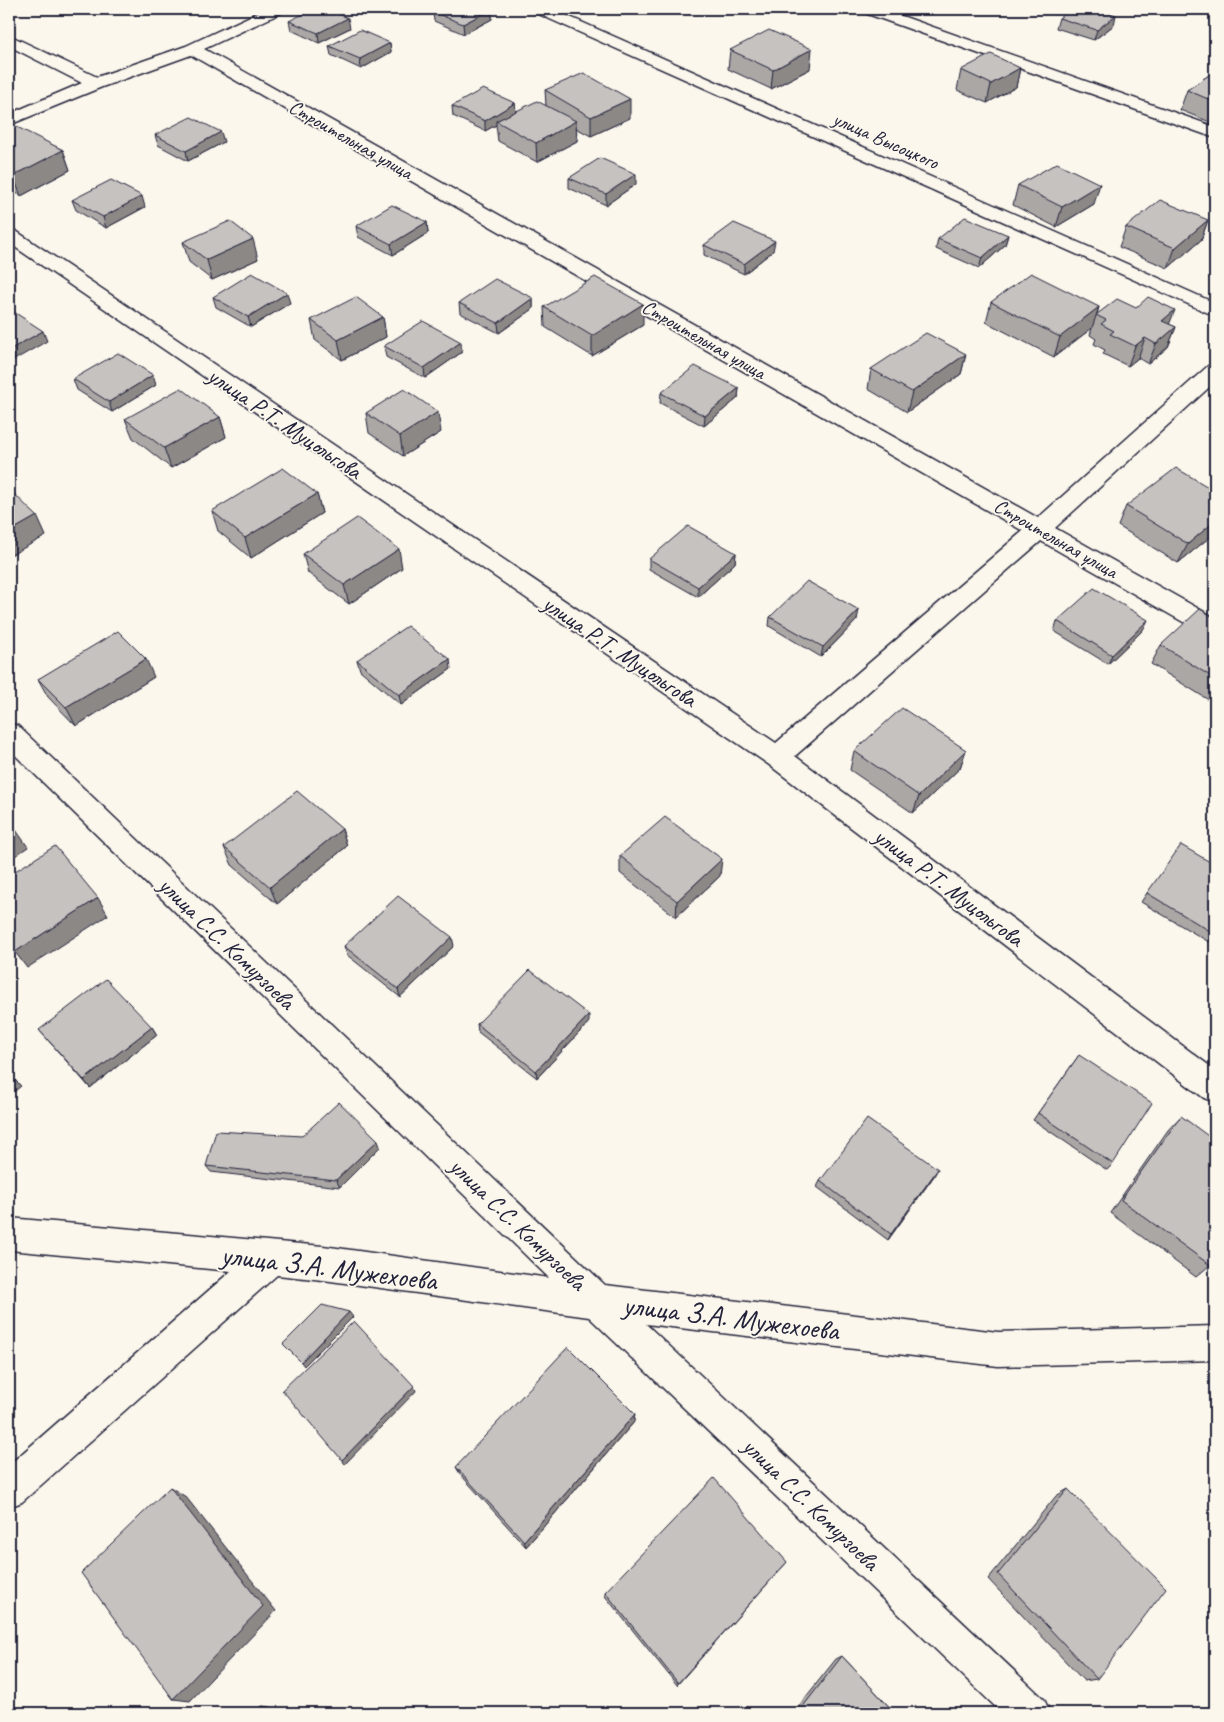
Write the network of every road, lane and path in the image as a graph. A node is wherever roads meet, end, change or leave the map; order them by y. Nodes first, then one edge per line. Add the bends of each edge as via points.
1 (277, 9) edge
2 (540, 9) edge
3 (868, 9) edge
4 (9, 40) edge
5 (192, 49) junction
6 (96, 83) junction
7 (9, 120) edge
8 (1215, 133) edge
9 (9, 235) edge
10 (1215, 310) edge
11 (1215, 371) edge
12 (1040, 529) junction
13 (1215, 629) edge
14 (9, 733) edge
15 (777, 757) junction
16 (1215, 1088) edge
17 (9, 1234) edge
18 (270, 1259) junction
19 (597, 1300) junction
20 (1215, 1342) edge
21 (9, 1489) edge
22 (1030, 1713) edge

1 - 5 street
2 - 10 street, улица Высоцкого
3 - 8 street
4 - 6 street
5 - 6 street
5 - 12 street, Строительная улица
6 - 7 street
9 - 15 street, улица Р.Т. Муцольгова
11 - 12 street
12 - 13 street, Строительная улица
12 - 15 street
14 - 19 street, улица С.С. Комурзоева
15 - 16 street, улица Р.Т. Муцольгова
17 - 18 street, улица З.А. Мужехоева
18 - 19 street, улица З.А. Мужехоева via 323,1263
18 - 21 street
19 - 20 street, улица З.А. Мужехоева via 998,1350
19 - 22 street, улица С.С. Комурзоева

